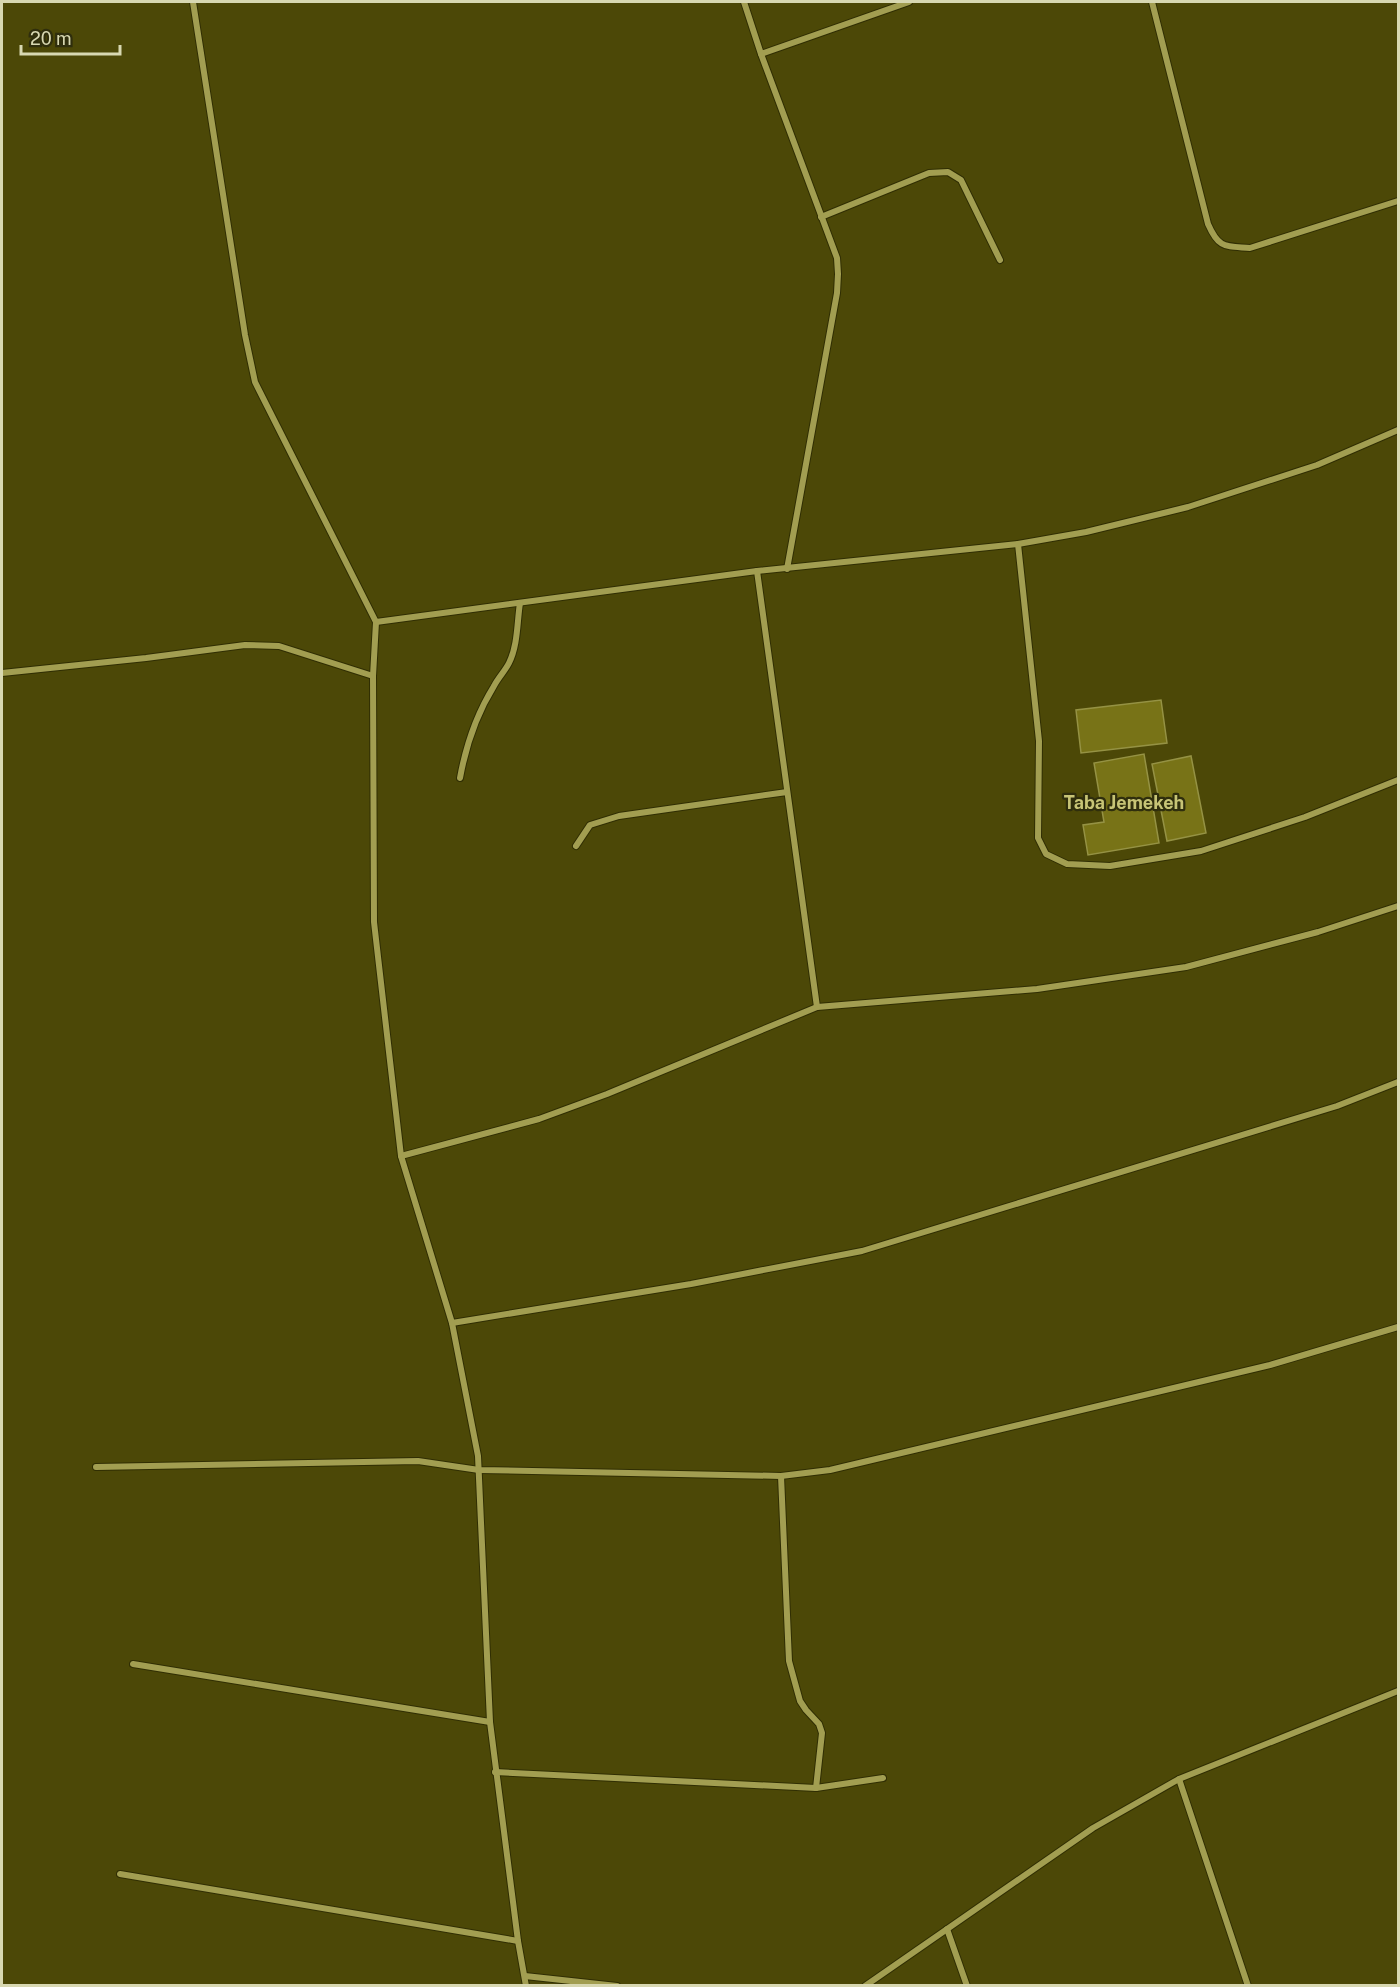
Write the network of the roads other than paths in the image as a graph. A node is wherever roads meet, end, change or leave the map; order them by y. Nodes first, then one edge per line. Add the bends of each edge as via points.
1 (193, 2) edge
2 (744, 2) edge
3 (909, 2) edge
4 (1152, 2) edge
5 (760, 54) junction
6 (1398, 201) edge
7 (821, 217) junction
8 (1000, 260) dead end
9 (1398, 430) edge
10 (1018, 544) junction
11 (787, 569) junction
12 (756, 571) junction
13 (520, 603) junction
14 (376, 622) junction
15 (2, 673) edge
16 (373, 676) junction
17 (460, 778) dead end
18 (1398, 780) edge
19 (787, 792) junction
20 (576, 846) dead end
21 (1398, 906) edge
22 (817, 1007) junction
23 (1398, 1082) edge
24 (401, 1156) junction
25 (452, 1323) junction
26 (1398, 1327) edge
27 (96, 1467) dead end
28 (479, 1470) junction
29 (781, 1476) junction
30 (133, 1664) dead end
31 (1398, 1691) edge
32 (490, 1722) junction
33 (495, 1772) junction
34 (883, 1778) dead end
35 (1179, 1779) junction
36 (816, 1788) junction
37 (120, 1874) dead end
38 (947, 1929) junction
39 (518, 1941) junction
40 (525, 1976) junction
41 (526, 1986) edge
42 (617, 1986) edge
43 (865, 1986) edge
44 (967, 1986) edge
45 (1248, 1986) edge

1 - 14 street via 255,382
2 - 5 street
3 - 5 street
4 - 6 street via 1215,239 1227,247 1250,248
5 - 7 street
7 - 8 street via 929,173 948,172 961,180
7 - 11 street via 837,258 837,292
9 - 10 street via 1317,465 1188,507
10 - 11 street
10 - 18 street via 1039,741 1038,838 1046,854 1067,864 1110,866 1201,851 1305,817
11 - 12 street
12 - 13 street
12 - 19 street
13 - 14 street
13 - 17 street via 509,663 474,724
14 - 16 street
15 - 16 street via 245,645 279,646
16 - 24 street via 374,922
19 - 20 street via 619,816 590,825
19 - 22 street
21 - 22 street via 1186,967 1037,989
22 - 24 street via 539,1119
23 - 25 street via 1337,1106 862,1251
24 - 25 street
25 - 28 street
26 - 29 street via 1259,1368 830,1470
27 - 28 street via 418,1461
28 - 29 street
28 - 32 street
29 - 36 street via 789,1661 800,1701 822,1733
30 - 32 street
31 - 35 street
32 - 33 street
33 - 36 street
33 - 39 street
34 - 36 street
35 - 38 street via 1093,1828
35 - 45 street
37 - 39 street
38 - 43 street
38 - 44 street
39 - 40 street
40 - 41 street
40 - 42 street

